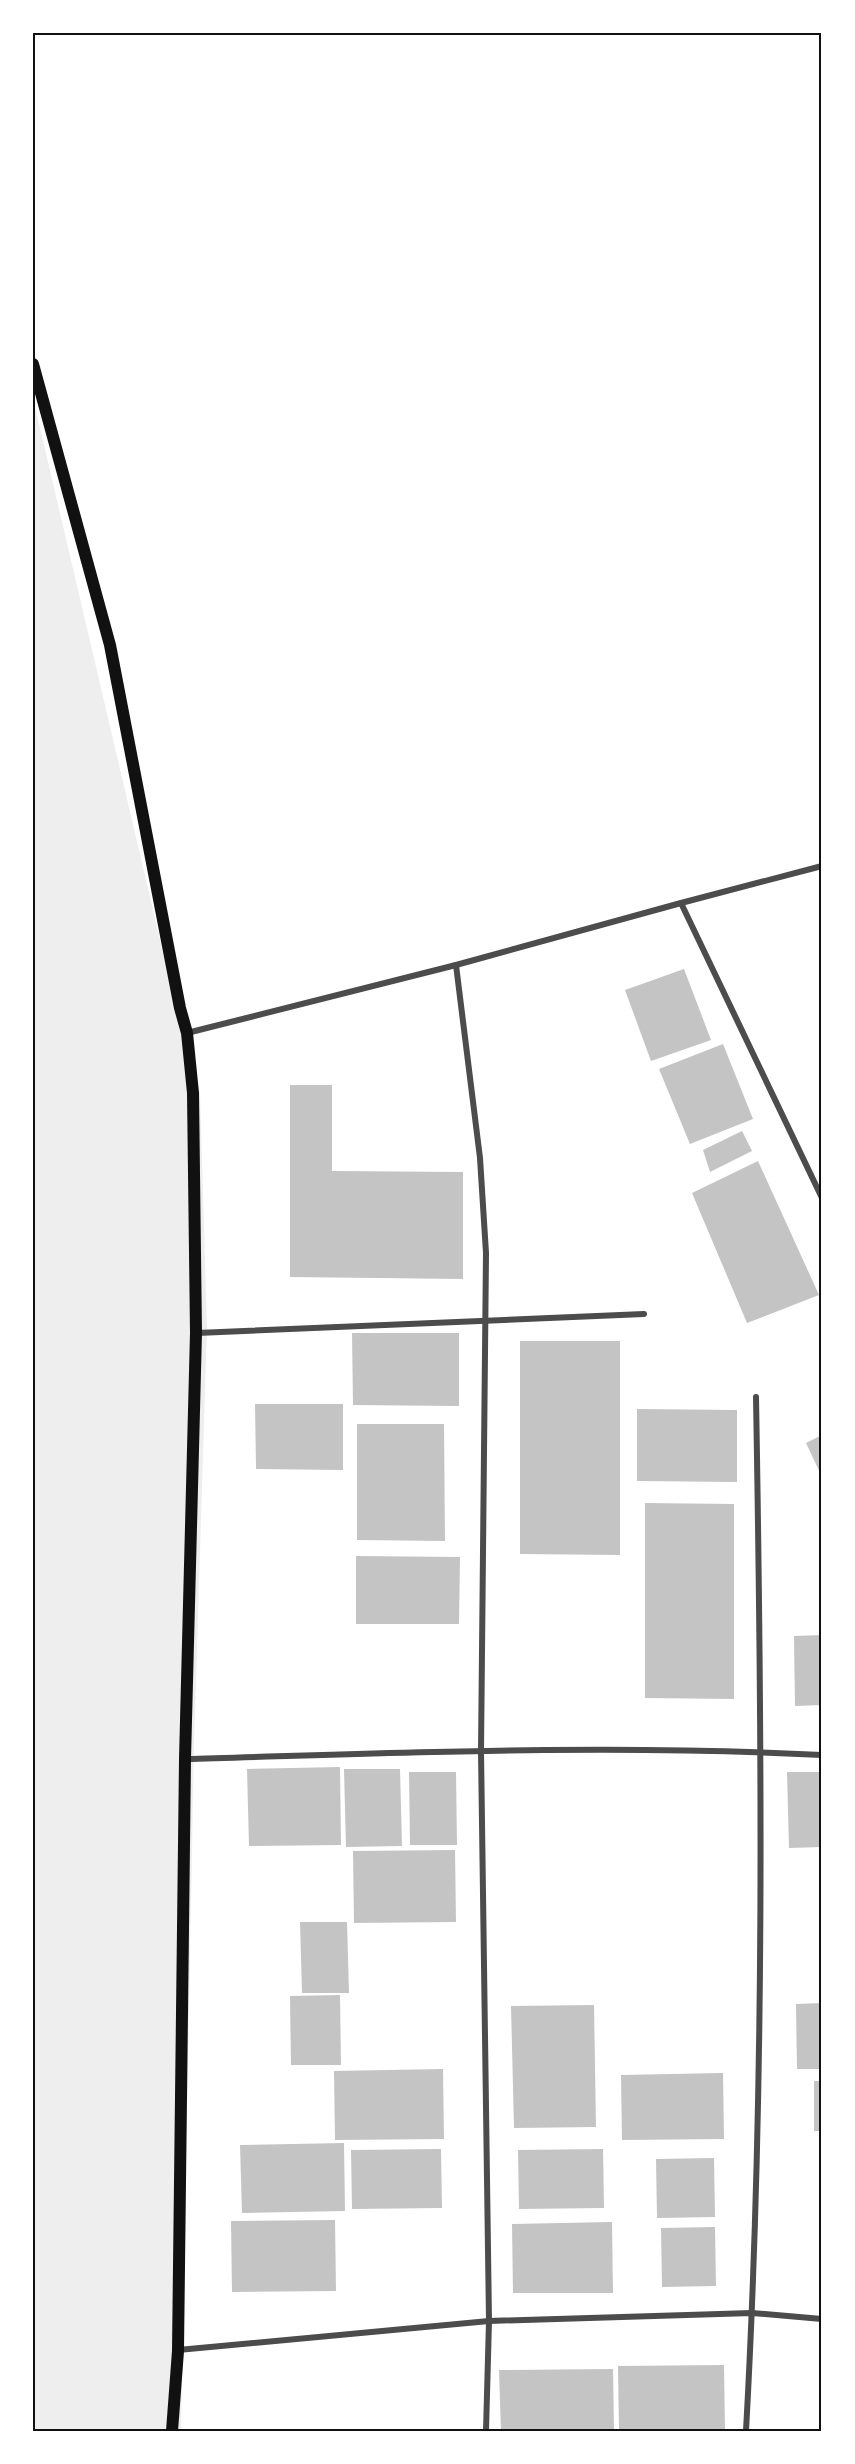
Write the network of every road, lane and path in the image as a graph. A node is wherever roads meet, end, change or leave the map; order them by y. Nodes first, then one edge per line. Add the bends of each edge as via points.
1 (33, 364) edge
2 (822, 866) edge
3 (681, 903) junction
4 (456, 965) junction
5 (187, 1033) junction
6 (822, 1198) edge
7 (644, 1314) dead end
8 (483, 1322) junction
9 (196, 1333) junction
10 (756, 1397) dead end
11 (481, 1751) junction
12 (762, 1752) junction
13 (822, 1755) edge
14 (185, 1759) junction
15 (752, 2313) junction
16 (822, 2319) edge
17 (489, 2321) junction
18 (178, 2350) junction
19 (172, 2431) edge
20 (486, 2431) edge
21 (746, 2431) edge

1 - 5 main road via 110,645
2 - 3 street
3 - 4 street
3 - 6 street
4 - 5 street
4 - 8 street via 480,1158 486,1253
5 - 9 main road via 193,1093
7 - 8 street
8 - 9 street
8 - 11 street
9 - 14 main road
10 - 12 street
11 - 12 street
11 - 14 street
11 - 17 street
12 - 13 street
12 - 15 street
14 - 18 main road
15 - 16 street
15 - 17 street
15 - 21 street
17 - 18 street
17 - 20 street
18 - 19 main road

